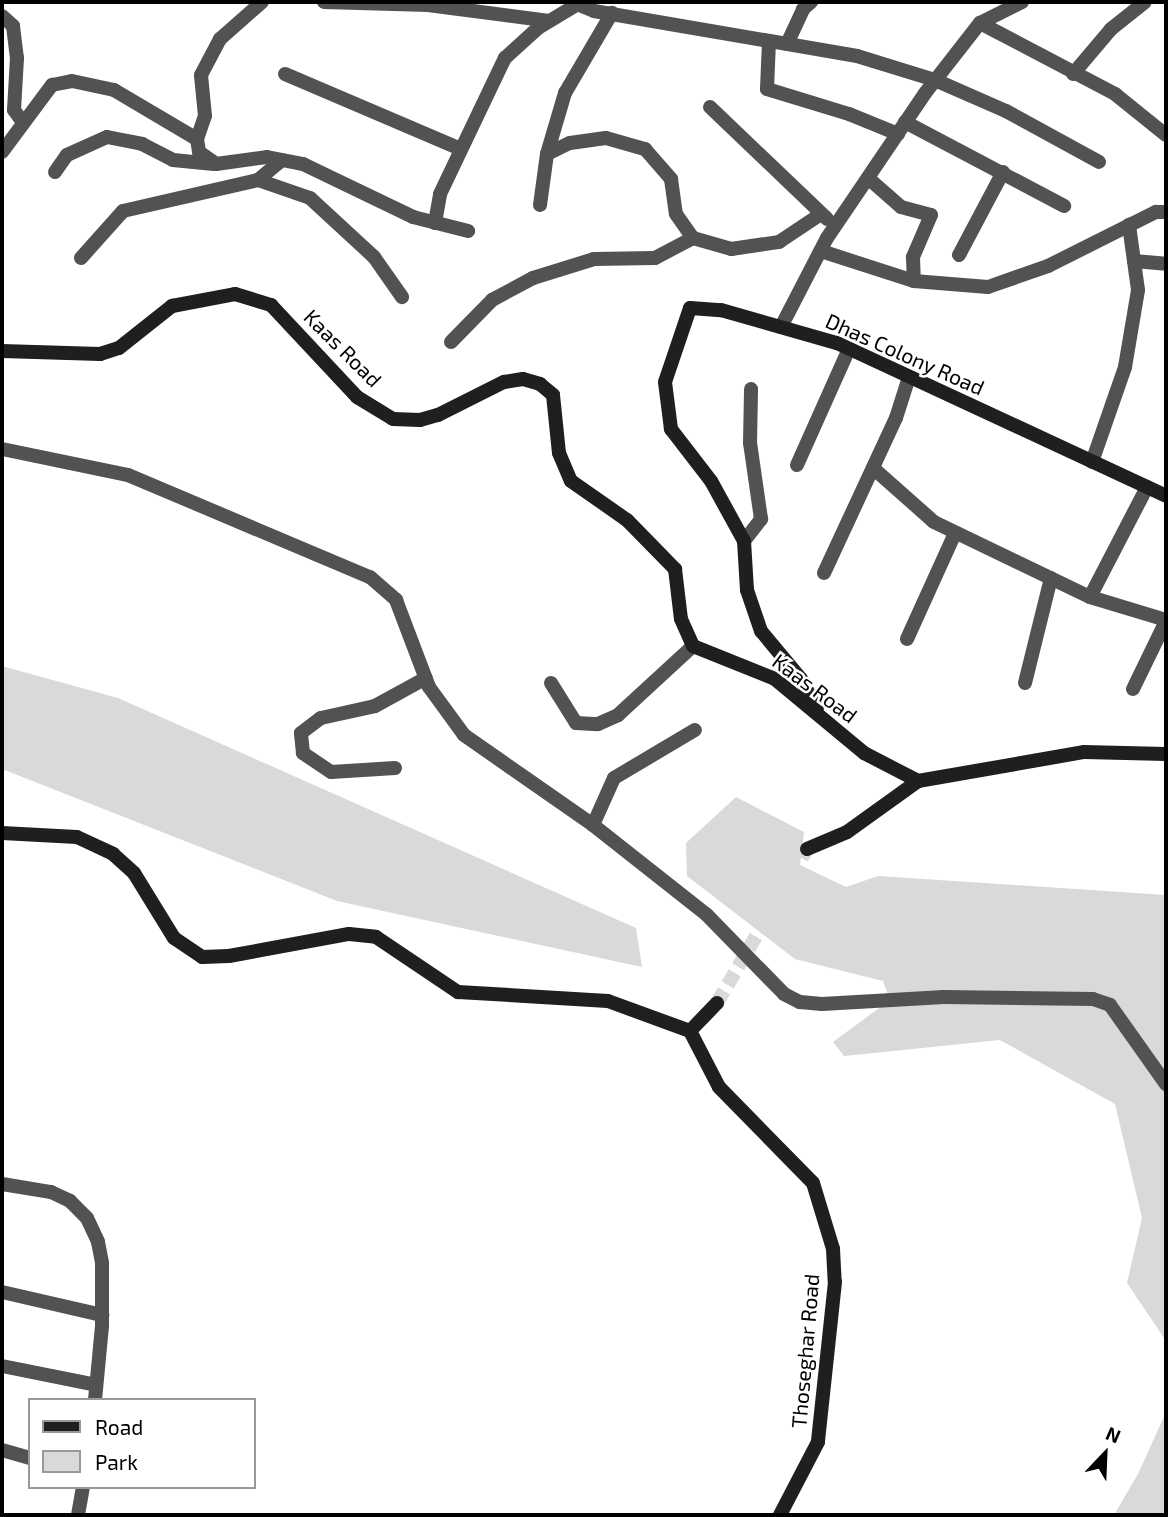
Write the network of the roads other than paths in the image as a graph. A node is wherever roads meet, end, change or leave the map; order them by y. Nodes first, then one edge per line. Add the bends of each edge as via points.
1 (262, 2) edge
2 (324, 2) edge
3 (811, 2) edge
4 (1022, 2) edge
5 (1145, 2) edge
6 (366, 3) edge
7 (575, 3) edge
8 (612, 12) junction
9 (2, 16) edge
10 (549, 21) junction
11 (980, 23) junction
12 (769, 41) junction
13 (787, 44) junction
14 (285, 74) dead end
15 (1073, 74) junction
16 (935, 80) junction
17 (710, 107) dead end
18 (22, 121) junction
19 (902, 128) junction
20 (1166, 135) edge
21 (197, 139) junction
22 (5, 142) edge
23 (461, 149) junction
24 (547, 154) junction
25 (282, 160) junction
26 (1099, 162) dead end
27 (216, 164) junction
28 (55, 172) dead end
29 (1003, 172) junction
30 (868, 178) junction
31 (258, 180) junction
32 (540, 205) dead end
33 (1064, 206) dead end
34 (1166, 212) edge
35 (821, 214) junction
36 (435, 223) junction
37 (836, 225) junction
38 (1129, 225) junction
39 (468, 232) dead end
40 (692, 238) junction
41 (821, 251) junction
42 (959, 255) dead end
43 (81, 258) dead end
44 (1134, 261) junction
45 (1166, 264) edge
46 (914, 281) junction
47 (402, 297) dead end
48 (781, 327) junction
49 (452, 342) dead end
50 (849, 349) junction
51 (2, 351) edge
52 (909, 377) junction
53 (751, 388) dead end
54 (2, 449) edge
55 (1092, 461) junction
56 (797, 465) dead end
57 (873, 468) junction
58 (1147, 487) junction
59 (1166, 496) edge
60 (955, 533) junction
61 (744, 541) junction
62 (824, 573) dead end
63 (1051, 578) junction
64 (1090, 597) junction
65 (1166, 621) edge
66 (908, 639) dead end
67 (693, 646) junction
68 (426, 678) junction
69 (551, 683) dead end
70 (1025, 683) dead end
71 (1133, 689) dead end
72 (821, 716) junction
73 (695, 730) dead end
74 (1166, 754) edge
75 (395, 768) dead end
76 (918, 781) junction
77 (593, 825) junction
78 (2, 833) edge
79 (807, 849) tunnel mouth
80 (717, 1003) tunnel mouth
81 (690, 1031) junction
82 (1166, 1084) edge
83 (2, 1184) edge
84 (2, 1292) edge
85 (102, 1315) junction
86 (2, 1366) edge
87 (96, 1392) edge
88 (2, 1450) edge
89 (28, 1457) edge
90 (83, 1489) edge
91 (78, 1515) edge
92 (780, 1515) edge

1 - 21 street via 220,39 201,75 205,116
2 - 6 street
3 - 13 street
4 - 11 street
5 - 15 street via 1111,29
6 - 10 street via 428,5
7 - 8 street
7 - 10 street
8 - 12 street
8 - 24 street via 565,93
9 - 18 street via 13,26 17,58 14,110
10 - 23 street via 505,58
11 - 15 street
11 - 16 street
12 - 13 street
12 - 19 street via 766,89
13 - 16 street via 857,56
14 - 23 street
15 - 20 street via 1115,94
16 - 19 street
16 - 26 street via 1006,111
17 - 35 street
18 - 21 street via 52,85 72,81 114,90
18 - 22 street
19 - 29 street
19 - 30 street
21 - 27 street via 199,152
23 - 36 street via 440,194
24 - 32 street
24 - 40 street via 570,143 606,138 645,149 671,179 676,214
25 - 27 street
25 - 31 street
25 - 36 street via 303,164 389,207
27 - 28 street via 173,160 142,144 107,137 67,155
29 - 33 street
29 - 42 street
30 - 37 street
30 - 46 street via 901,207 931,215 913,257
31 - 43 street via 123,211
31 - 47 street via 310,198 374,257
34 - 38 street
35 - 37 street
35 - 40 street via 779,242 731,249
36 - 39 street
37 - 41 street
38 - 44 street
38 - 46 street via 1048,266 988,287
40 - 49 street via 655,258 594,259 533,278 492,300
41 - 46 street
41 - 48 street
44 - 45 street
44 - 55 street via 1138,290 1125,368
48 - 50 main road, Dhas Colony Road
48 - 61 main road, Dhas Colony Road via 722,310 690,308 665,382 671,429 711,481
50 - 52 main road, Dhas Colony Road
50 - 56 street
51 - 67 main road, Kaas Road via 100,355 119,348 172,306 235,294 271,305 356,397 393,419 438,415 503,382 523,379 540,384 554,395 559,453 571,481 627,520 675,569 681,619
52 - 55 main road, Dhas Colony Road
52 - 57 street
53 - 61 street via 750,443 761,519
54 - 68 street via 128,475 370,577 396,600
55 - 58 main road, Dhas Colony Road
57 - 60 street via 933,522
57 - 62 street
58 - 59 main road, Dhas Colony Road
58 - 64 street
60 - 63 street
60 - 66 street
61 - 72 main road, Dhas Colony Road via 747,590 761,631 801,678
63 - 64 street
63 - 70 street
64 - 65 street
65 - 71 street
67 - 69 street via 618,715 598,724 576,723
67 - 72 main road, Kaas Road via 775,679
68 - 75 street via 374,706 321,718 301,733 303,753 331,772
68 - 77 street via 464,735
72 - 76 main road, Kaas Road via 864,753
73 - 77 street via 614,778
74 - 76 main road via 1084,752
76 - 79 main road via 847,832
77 - 82 street via 707,915 784,994 800,1002 944,997 1093,999 1110,1005
78 - 81 main road via 77,836 113,854 134,873 174,938 202,957 349,934 376,937 458,992 608,1001
80 - 81 main road
81 - 92 main road, Thoseghar Road via 719,1087 813,1183 833,1249 834,1295 818,1442
83 - 85 street via 51,1192 87,1218 102,1263
84 - 85 street
85 - 87 street
86 - 87 street
88 - 89 street
90 - 91 street

